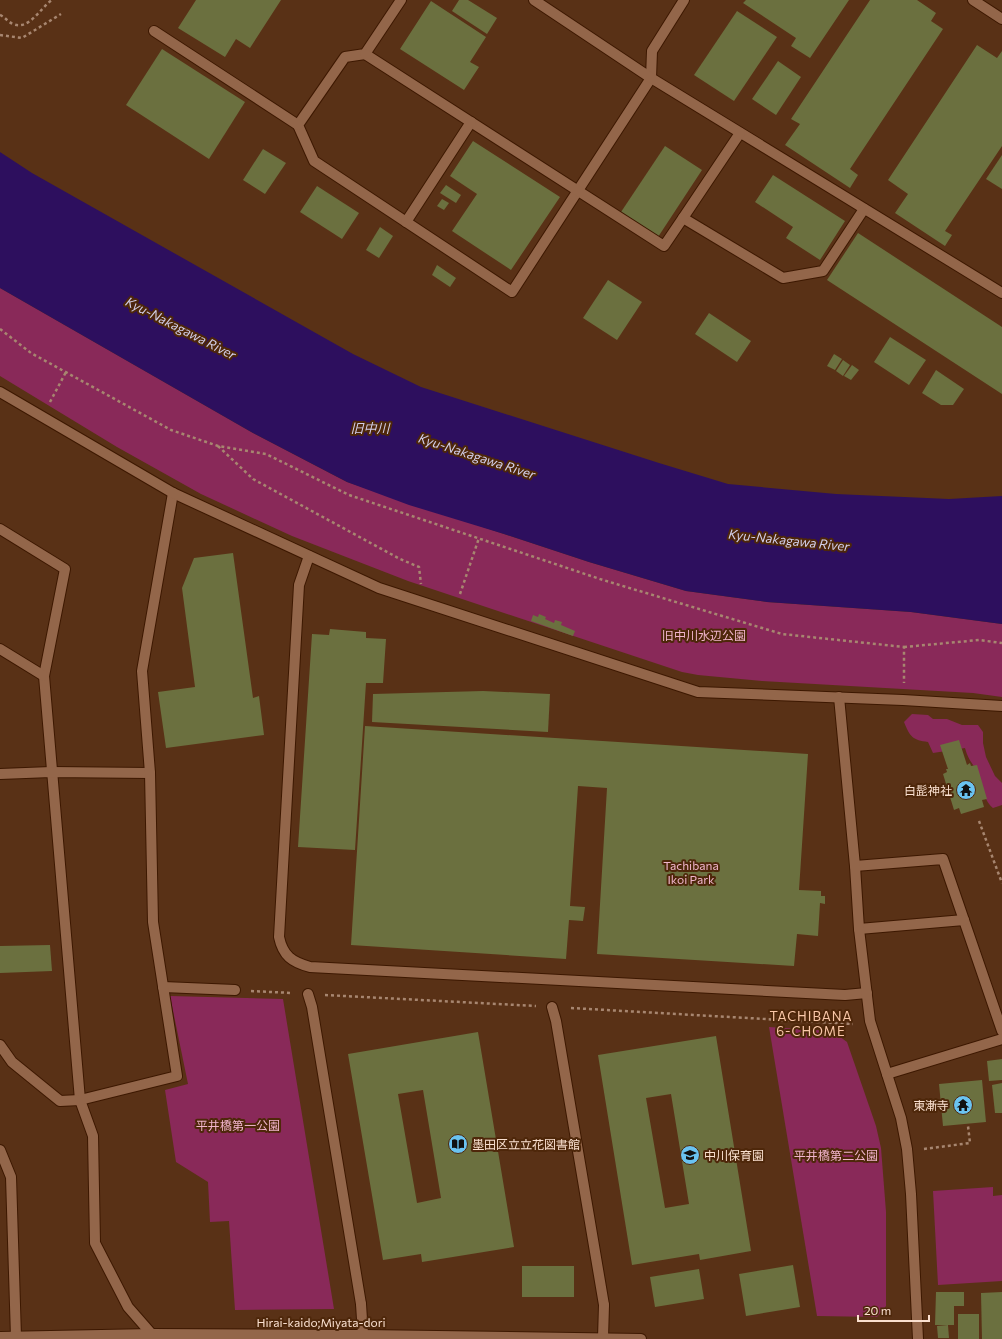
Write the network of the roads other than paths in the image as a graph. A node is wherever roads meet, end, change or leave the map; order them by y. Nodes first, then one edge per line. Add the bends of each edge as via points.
1 (401, 0) edge
2 (534, 0) edge
3 (684, 0) edge
4 (973, 0) edge
5 (1002, 19) edge
6 (154, 31) dead end
7 (365, 54) junction
8 (651, 78) junction
9 (471, 122) junction
10 (298, 125) junction
11 (740, 132) junction
12 (578, 191) junction
13 (864, 209) junction
14 (683, 218) junction
15 (406, 222) junction
16 (1002, 293) edge
17 (1, 393) edge
18 (173, 493) junction
19 (0, 529) edge
20 (309, 556) junction
21 (0, 649) edge
22 (44, 676) junction
23 (839, 697) junction
24 (1002, 706) edge
25 (51, 772) junction
26 (150, 773) junction
27 (0, 774) edge
28 (855, 866) junction
29 (964, 920) junction
30 (859, 929) junction
31 (163, 987) junction
32 (235, 990) dead end
33 (867, 993) junction
34 (308, 994) dead end
35 (552, 1007) dead end
36 (1002, 1031) edge
37 (1002, 1039) edge
38 (0, 1045) edge
39 (887, 1074) junction
40 (80, 1100) junction
41 (0, 1150) edge
42 (363, 1335) junction
43 (0, 1337) edge
44 (16, 1337) junction
45 (154, 1337) edge
46 (603, 1338) junction
47 (641, 1339) edge
48 (918, 1339) edge

1 - 7 street
2 - 8 street
3 - 8 street via 652,51
4 - 5 street
6 - 10 street
7 - 9 street
7 - 10 street via 345,57
8 - 11 street
8 - 12 street
9 - 12 street
9 - 15 street
10 - 15 street via 314,161
11 - 13 street
11 - 14 street
12 - 14 street via 664,246
12 - 15 street via 512,292
13 - 14 street via 823,271 783,278
13 - 16 street
17 - 18 street
18 - 20 street
18 - 26 street via 142,671
19 - 22 street via 65,569
20 - 23 street via 379,588 698,692
20 - 33 street via 299,585 279,936 281,947 296,963 318,968 845,995
21 - 22 street
22 - 25 street
23 - 24 street
23 - 28 street
25 - 26 street
25 - 27 street
25 - 40 street
26 - 31 street via 153,922
28 - 29 street via 943,860
28 - 30 street
29 - 30 street
29 - 36 street
30 - 33 street
31 - 32 street
31 - 40 street via 177,1076
33 - 39 street via 870,1021
34 - 42 street via 361,1304
35 - 46 street via 604,1305
37 - 39 street
38 - 40 street via 12,1062 60,1101
39 - 48 street via 901,1118 907,1149 912,1194
40 - 45 street via 93,1136 95,1243 128,1307
41 - 44 street via 11,1177
42 - 45 street, Hirai-kaido;Miyata-dori
42 - 46 street, Hirai-kaido;Miyata-dori
43 - 44 street, Hirai-kaido;Miyata-dori
44 - 45 street, Hirai-kaido;Miyata-dori
46 - 47 street, Hirai-kaido;Miyata-dori

